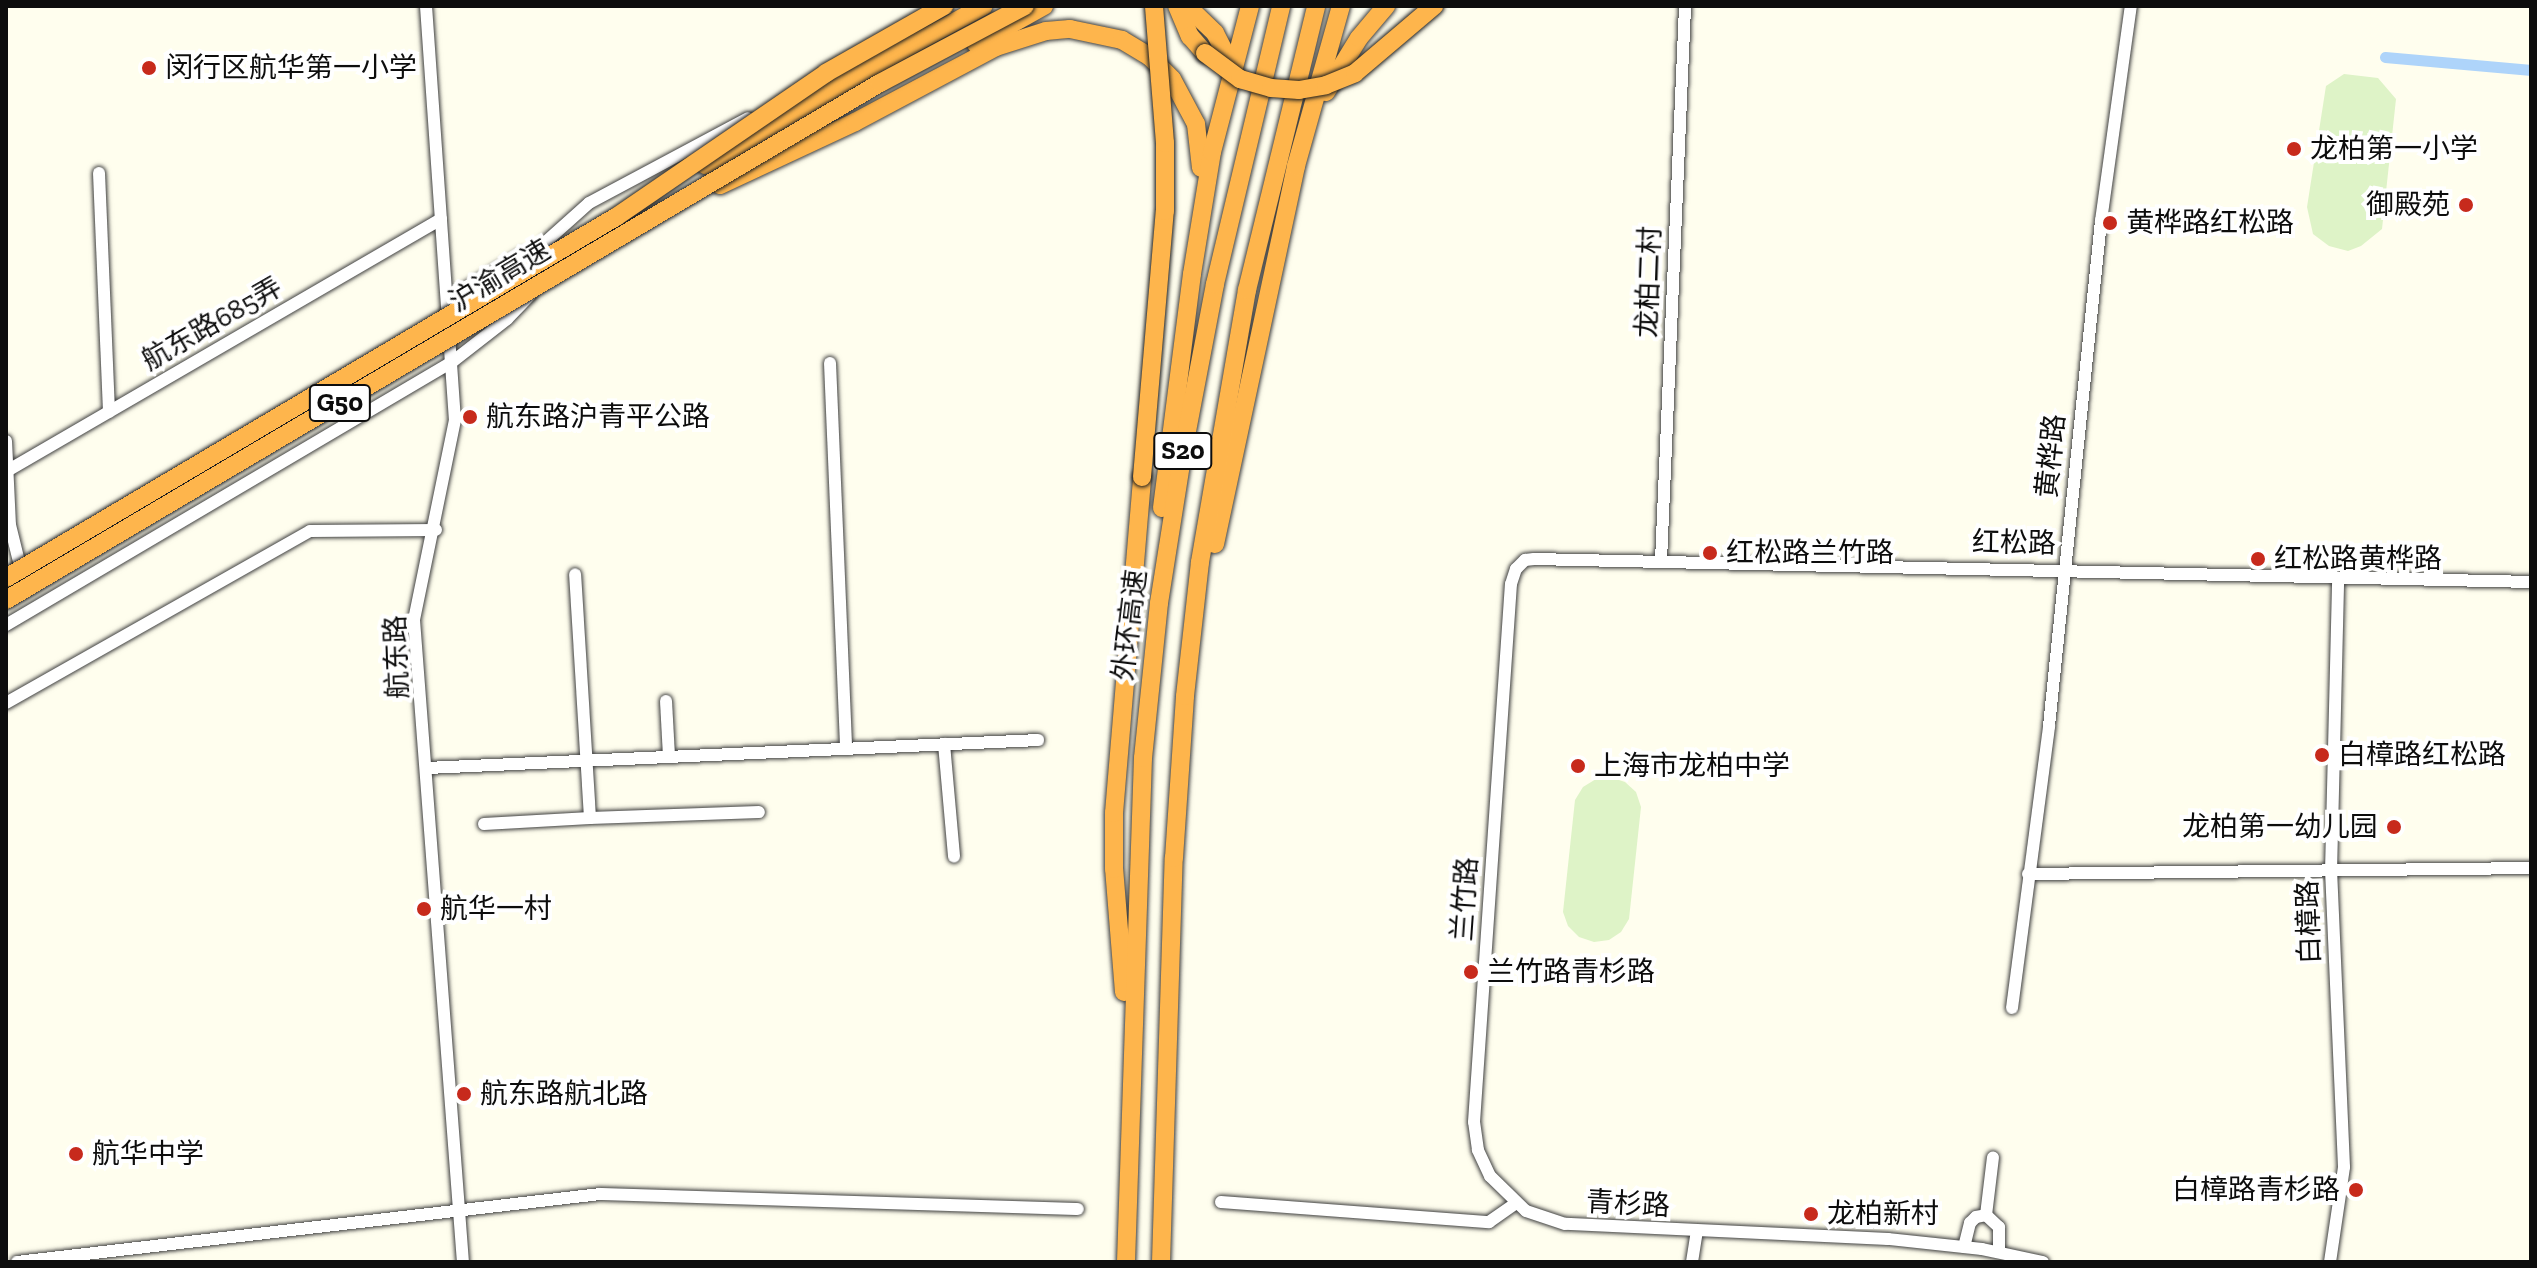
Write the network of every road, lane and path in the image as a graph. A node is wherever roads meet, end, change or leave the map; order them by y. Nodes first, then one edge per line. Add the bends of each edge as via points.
1 (426, 6) edge
2 (944, 6) edge
3 (953, 6) edge
4 (984, 6) edge
5 (1006, 6) edge
6 (1025, 6) edge
7 (1044, 6) edge
8 (1154, 6) edge
9 (1177, 6) edge
10 (1187, 6) edge
11 (1250, 6) edge
12 (1281, 6) edge
13 (1316, 6) edge
14 (1341, 6) edge
15 (1434, 6) edge
16 (1685, 6) edge
17 (2131, 6) edge
18 (1386, 7) edge
19 (1232, 66) junction
20 (804, 122) junction
21 (1296, 166) junction
22 (99, 173) dead end
23 (674, 205) junction
24 (616, 217) junction
25 (441, 219) junction
26 (539, 244) junction
27 (1192, 274) junction
28 (447, 300) junction
29 (449, 321) junction
30 (452, 362) junction
31 (830, 363) dead end
32 (109, 412) junction
33 (6, 441) edge
34 (7, 471) edge
35 (436, 530) junction
36 (1661, 561) junction
37 (2062, 568) junction
38 (575, 574) dead end
39 (15, 578) edge
40 (2338, 579) junction
41 (2531, 582) edge
42 (1511, 584) joint
43 (6, 587) edge
44 (6, 600) edge
45 (6, 625) edge
46 (1185, 696) junction
47 (666, 701) dead end
48 (6, 703) edge
49 (1038, 740) dead end
50 (944, 744) junction
51 (846, 749) junction
52 (669, 757) junction
53 (1143, 758) junction
54 (586, 761) junction
55 (427, 768) junction
56 (759, 812) dead end
57 (590, 818) junction
58 (484, 824) dead end
59 (954, 857) dead end
60 (2531, 868) edge
61 (2331, 872) junction
62 (2028, 874) junction
63 (2012, 1008) dead end
64 (1130, 1056) junction
65 (1993, 1157) dead end
66 (1221, 1202) dead end
67 (1516, 1203) junction
68 (1078, 1209) dead end
69 (458, 1213) junction
70 (1986, 1215) junction
71 (1697, 1232) junction
72 (1964, 1247) junction
73 (1999, 1252) junction
74 (17, 1262) edge
75 (463, 1262) edge
76 (1126, 1262) edge
77 (1161, 1262) edge
78 (1692, 1262) edge
79 (2043, 1262) edge
80 (2330, 1262) edge

1 - 25 street, 航东路
2 - 24 highway, bridge via 826,73
3 - 26 street via 589,203
4 - 24 highway, 沪渝高速 / G50, bridge
5 - 20 street
6 - 23 highway, 沪渝高速 / G50, bridge via 880,83
7 - 20 highway via 840,117
8 - 64 highway, bridge via 1165,211 1114,813 1117,928
9 - 15 highway, bridge via 1190,36 1217,64 1240,79 1299,90 1355,73
10 - 19 highway via 1215,33
11 - 19 highway
12 - 53 highway, 外环高速 / S20 via 1183,452 1159,603
13 - 46 highway, S20 via 1247,290 1222,421
14 - 21 highway
16 - 36 street, 龙柏二村
17 - 37 street, 黄桦路
18 - 21 highway via 1341,65
19 - 27 highway
20 - 30 street via 657,205 548,277 507,319
21 - 46 highway
22 - 32 street
23 - 27 highway, bridge via 811,144 996,47 1022,36 1070,29 1122,40 1150,57 1172,79 1196,124 1201,191
23 - 44 highway, 沪渝高速 / G50, bridge
24 - 39 highway, 沪渝高速 / G50, bridge
25 - 28 street, 航东路
25 - 32 street, 航东路685弄
26 - 28 street
26 - 29 street via 487,297
27 - 53 highway via 1154,586
28 - 29 street, 航东路
29 - 30 street, 航东路
29 - 39 street
30 - 35 street, 航东路 via 455,420
30 - 45 street
31 - 51 street
32 - 34 street, 航东路685弄
33 - 34 street
34 - 39 street
35 - 48 street via 310,531
35 - 55 street, 航东路 via 414,620
36 - 37 street, 红松路
36 - 42 street, 红松路 via 1529,559 1516,569
37 - 40 street, 红松路
37 - 62 street, 黄桦路 via 2049,726
38 - 54 street
39 - 43 street
40 - 41 street, 红松路
40 - 61 street, 白樟路
42 - 67 street, 兰竹路 via 1474,1122 1485,1167
46 - 77 highway, S20 via 1174,858
47 - 52 street
49 - 50 street
50 - 51 street
50 - 59 street
51 - 52 street
52 - 54 street
53 - 64 highway, 外环高速 / S20
54 - 55 street
54 - 57 street
55 - 69 street, 航东路
56 - 57 street
57 - 58 street
60 - 61 street
61 - 62 street
61 - 80 street, 白樟路 via 2344,1167
62 - 63 street, 黄桦路
64 - 76 highway, 外环高速 / S20
65 - 70 street
66 - 67 street via 1489,1222
67 - 71 street, 青杉路 via 1565,1224
68 - 69 street via 600,1194
69 - 74 street
69 - 75 street, 航东路
70 - 72 street via 1970,1223
70 - 73 street via 1999,1227
71 - 72 street, 青杉路
71 - 78 street
72 - 73 street, 青杉路
73 - 79 street, 青杉路

